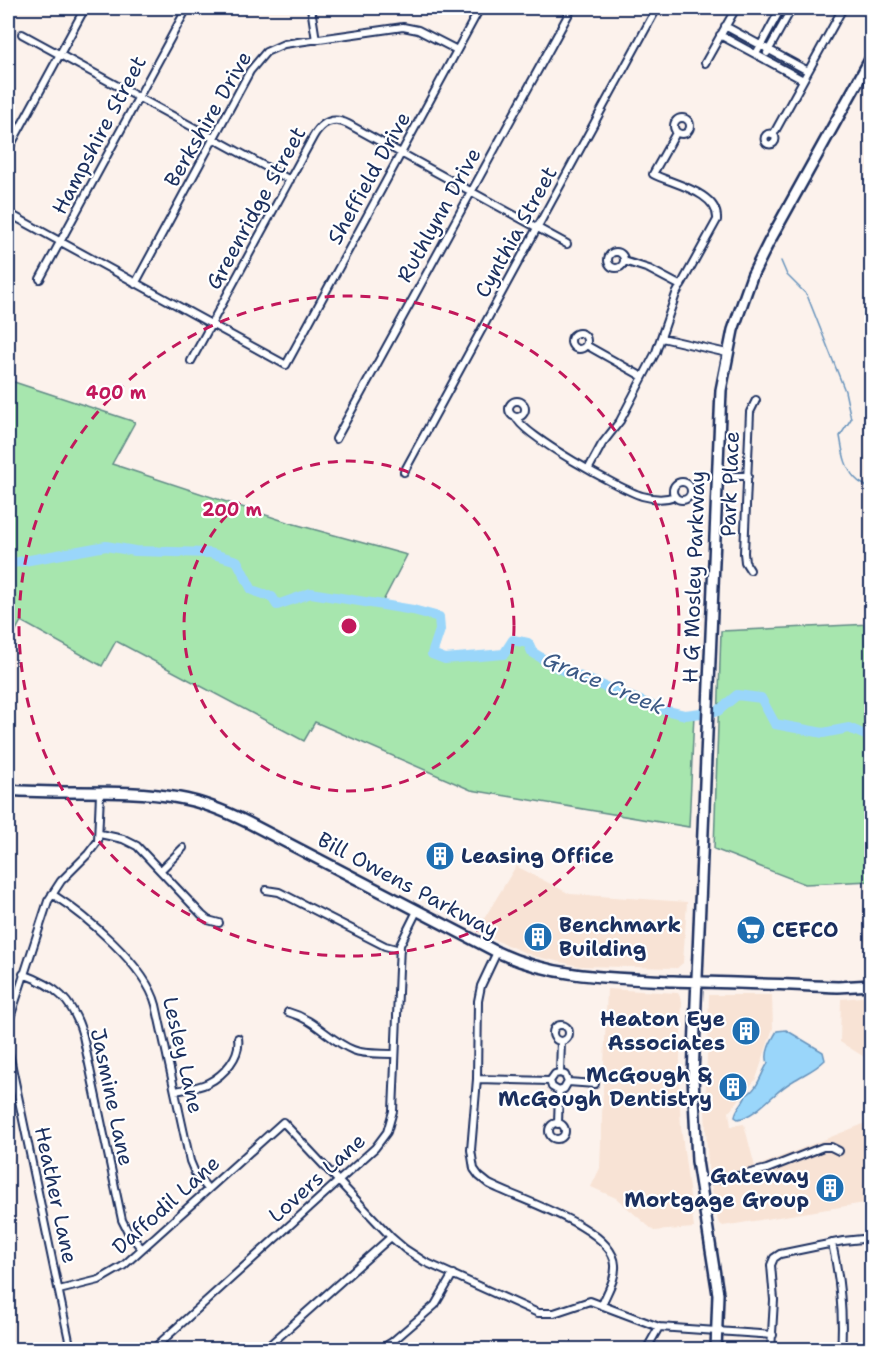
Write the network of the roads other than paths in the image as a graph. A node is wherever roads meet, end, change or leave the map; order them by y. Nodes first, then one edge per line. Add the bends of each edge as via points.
1 (84, 8) edge
2 (188, 8) edge
3 (312, 8) edge
4 (480, 8) edge
5 (572, 8) edge
6 (657, 8) edge
7 (736, 8) edge
8 (782, 8) edge
9 (792, 8) edge
10 (843, 8) edge
11 (725, 26) junction
12 (22, 34) dead end
13 (720, 35) junction
14 (316, 40) junction
15 (761, 45) junction
16 (457, 50) junction
17 (769, 50) junction
18 (59, 54) junction
19 (756, 54) junction
20 (872, 56) edge
21 (764, 59) junction
22 (705, 63) dead end
23 (808, 71) junction
24 (803, 80) junction
25 (139, 97) junction
26 (676, 133) dead end
27 (773, 135) dead end
28 (214, 138) junction
29 (8, 150) edge
30 (401, 153) junction
31 (290, 180) junction
32 (471, 191) junction
33 (8, 213) edge
34 (537, 228) junction
35 (60, 242) junction
36 (567, 244) dead end
37 (624, 261) dead end
38 (40, 279) dead end
39 (135, 284) junction
40 (681, 286) junction
41 (211, 325) junction
42 (662, 338) junction
43 (586, 345) dead end
44 (727, 353) junction
45 (191, 361) dead end
46 (643, 377) junction
47 (756, 400) dead end
48 (516, 417) dead end
49 (336, 439) dead end
50 (588, 468) junction
51 (404, 472) dead end
52 (716, 476) junction
53 (748, 476) junction
54 (675, 496) dead end
55 (750, 570) dead end
56 (8, 790) edge
57 (100, 793) junction
58 (100, 834) junction
59 (183, 848) dead end
60 (161, 870) junction
61 (266, 890) dead end
62 (52, 894) junction
63 (417, 911) junction
64 (219, 923) dead end
65 (400, 950) junction
66 (497, 952) junction
67 (23, 974) junction
68 (696, 982) junction
69 (872, 985) edge
70 (288, 1012) dead end
71 (8, 1024) edge
72 (238, 1038) dead end
73 (561, 1041) dead end
74 (8, 1048) edge
75 (395, 1054) junction
76 (560, 1073) junction
77 (477, 1079) junction
78 (550, 1082) junction
79 (568, 1082) junction
80 (595, 1084) dead end
81 (175, 1091) junction
82 (559, 1091) junction
83 (17, 1095) junction
84 (8, 1097) edge
85 (558, 1124) dead end
86 (839, 1150) dead end
87 (338, 1181) junction
88 (699, 1181) junction
89 (208, 1189) junction
90 (391, 1237) junction
91 (872, 1239) edge
92 (832, 1243) junction
93 (142, 1249) junction
94 (453, 1274) junction
95 (59, 1290) junction
96 (602, 1305) junction
97 (658, 1327) junction
98 (717, 1331) junction
99 (773, 1335) junction
100 (71, 1350) edge
101 (152, 1350) edge
102 (264, 1350) edge
103 (379, 1350) edge
104 (646, 1350) edge
105 (716, 1350) edge
106 (771, 1350) edge
107 (841, 1350) edge

1 - 18 street
2 - 25 street, Hampshire Street
3 - 14 street
4 - 16 street, Sheffield Drive
5 - 32 street, Ruthlynn Drive
6 - 34 street, Cynthia Street
7 - 11 street
8 - 15 street
9 - 17 street
10 - 23 street
11 - 13 street
11 - 15 street
12 - 18 street
13 - 19 street
13 - 22 street
14 - 16 street, Berkshire Drive via 406,27
14 - 28 street, Berkshire Drive via 284,44 266,52 250,71
15 - 17 street
15 - 19 street
16 - 30 street, Sheffield Drive
17 - 21 street
17 - 23 street
18 - 25 street
18 - 29 street
19 - 21 street
20 - 44 main road, H G Mosley Parkway via 763,253
21 - 24 street
23 - 24 street
24 - 27 street
25 - 28 street
25 - 35 street, Hampshire Street
26 - 40 street via 653,174 710,202 718,217
28 - 31 street
28 - 39 street, Berkshire Drive
30 - 31 street, Greenridge Street via 343,122 330,121 316,132
30 - 32 street, Greenridge Street
30 - 41 street, Sheffield Drive via 286,365
31 - 41 street, Greenridge Street
32 - 34 street, Greenridge Street
32 - 49 street, Ruthlynn Drive
33 - 35 street
34 - 36 street, Greenridge Street
34 - 51 street, Cynthia Street
35 - 38 street, Hampshire Street
35 - 39 street
37 - 40 street
39 - 41 street
40 - 42 street
41 - 45 street, Greenridge Street
42 - 44 street
42 - 46 street
43 - 46 street
44 - 52 main road, H G Mosley Parkway
46 - 50 street
47 - 53 street, Park Place via 750,409
48 - 50 street via 538,440
50 - 54 street via 641,496
52 - 53 street
52 - 68 main road, H G Mosley Parkway
53 - 55 street, Park Place via 744,556
56 - 57 main road, Bill Owens Parkway
57 - 58 street
57 - 63 main road, Bill Owens Parkway via 176,797 223,811
58 - 60 street via 134,844
58 - 62 street via 93,849
59 - 60 street
60 - 64 street via 202,915
61 - 65 street via 279,892
62 - 67 street
62 - 81 street, Lesley Lane via 95,926 147,982 154,995
63 - 65 street, Lovers Lane
63 - 66 main road, Bill Owens Parkway
65 - 75 street, Lovers Lane
66 - 68 main road, Bill Owens Parkway via 532,966 572,975
66 - 77 street via 478,997
67 - 71 street
67 - 93 street, Jasmine Lane via 54,988 78,1020 122,1220
68 - 69 main road, Bill Owens Parkway
68 - 88 main road, H G Mosley Parkway via 693,1085
70 - 75 street via 310,1020 354,1050
72 - 81 street via 237,1054 216,1077 203,1085
73 - 76 street
74 - 83 street, Heather Lane
75 - 87 street, Lovers Lane via 390,1127 375,1148
76 - 78 street
76 - 79 street
77 - 78 street
77 - 96 street via 471,1150 474,1169 489,1185 562,1217 606,1244 615,1268
78 - 82 street
79 - 80 street
79 - 82 street
81 - 89 street, Lesley Lane via 191,1165
82 - 85 street
83 - 84 street
83 - 95 street, Heather Lane
86 - 88 street via 824,1147 767,1169
87 - 89 street, Daffodil Lane via 282,1122
87 - 90 street
87 - 101 street, Lovers Lane
88 - 98 main road, H G Mosley Parkway via 717,1284
89 - 93 street, Daffodil Lane
90 - 94 street via 420,1259
90 - 102 street
91 - 92 street
92 - 99 street via 774,1258
92 - 107 street via 843,1316
93 - 95 street, Daffodil Lane via 107,1276
94 - 96 street via 538,1313 554,1313 587,1302
94 - 103 street via 435,1305
95 - 100 street, Heather Lane
96 - 97 street
97 - 98 street
97 - 104 street
98 - 99 street
98 - 105 main road, H G Mosley Parkway
99 - 106 street

